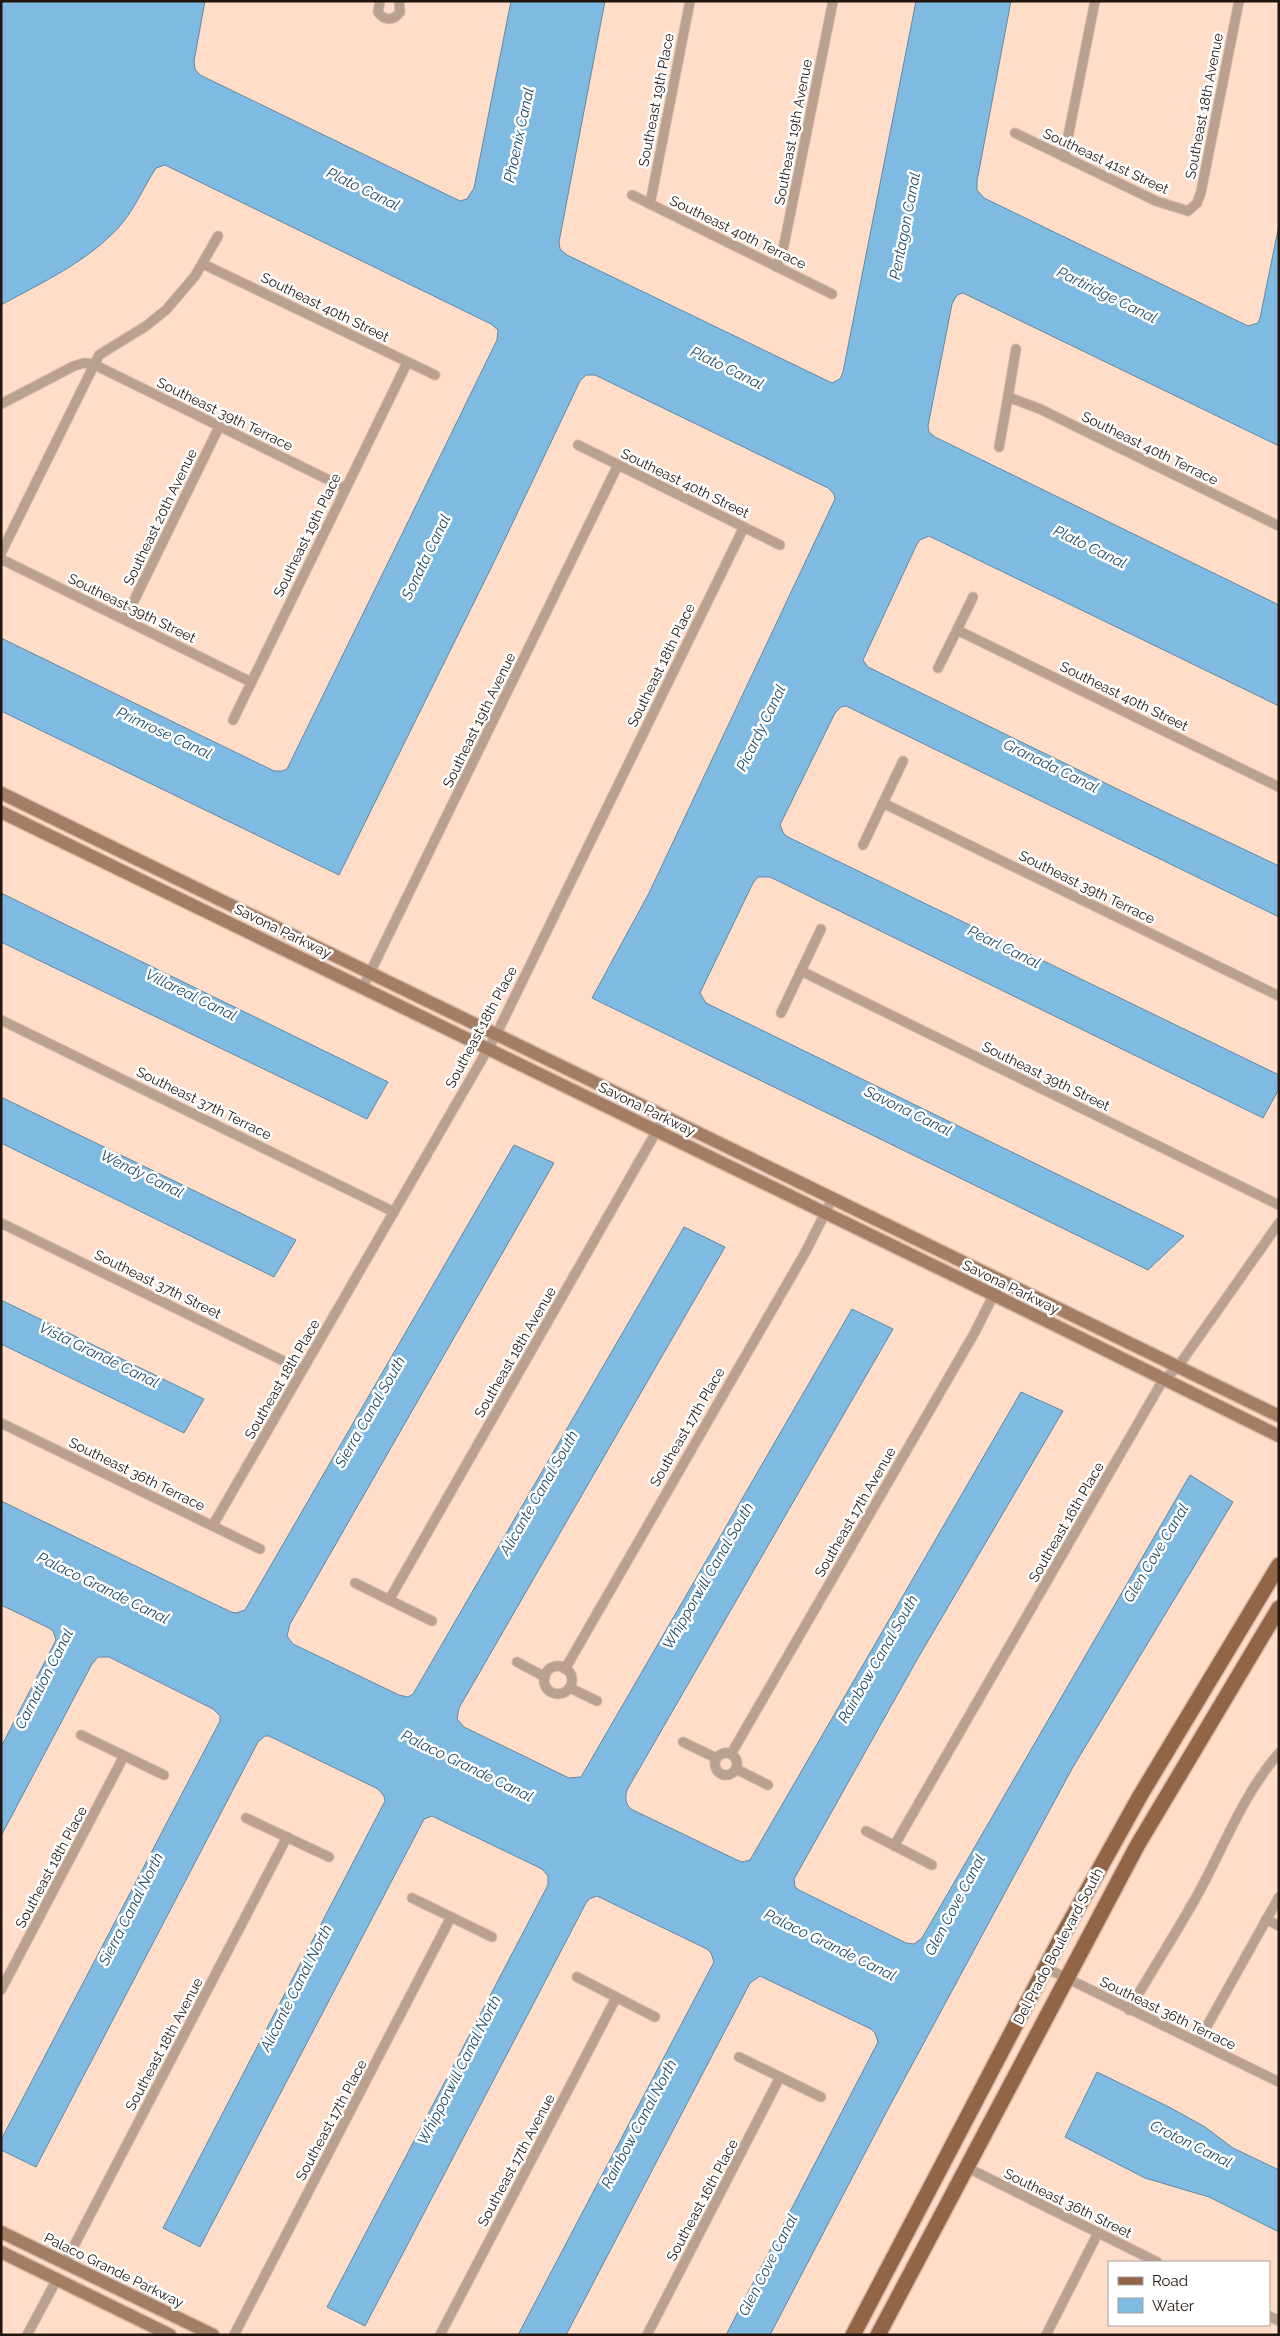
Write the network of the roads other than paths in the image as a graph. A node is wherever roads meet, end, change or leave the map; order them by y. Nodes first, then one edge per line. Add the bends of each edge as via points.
1 (380, 1) edge
2 (399, 1) edge
3 (690, 1) edge
4 (833, 1) edge
5 (1096, 1) edge
6 (1239, 1) edge
7 (1015, 133) dead end
8 (1064, 157) junction
9 (632, 195) dead end
10 (650, 204) junction
11 (1188, 211) joint
12 (218, 236) dead end
13 (203, 264) junction
14 (777, 267) junction
15 (832, 294) dead end
16 (1016, 349) dead end
17 (407, 363) junction
18 (93, 364) junction
19 (435, 375) dead end
20 (1008, 397) junction
21 (1, 404) edge
22 (219, 427) junction
23 (578, 445) dead end
24 (999, 447) dead end
25 (618, 465) junction
26 (345, 488) junction
27 (1279, 526) edge
28 (744, 527) junction
29 (780, 545) dead end
30 (1, 553) edge
31 (1, 559) edge
32 (973, 597) dead end
33 (125, 619) junction
34 (957, 630) junction
35 (938, 668) dead end
36 (251, 682) junction
37 (233, 720) dead end
38 (903, 761) dead end
39 (1279, 787) edge
40 (1, 793) edge
41 (883, 803) junction
42 (1, 812) edge
43 (87, 835) junction
44 (863, 845) dead end
45 (78, 849) junction
46 (822, 929) dead end
47 (801, 971) junction
48 (370, 973) junction
49 (363, 987) junction
50 (1279, 996) edge
51 (781, 1013) dead end
52 (1, 1020) edge
53 (496, 1034) junction
54 (487, 1048) junction
55 (664, 1118) junction
56 (656, 1130) junction
57 (832, 1199) junction
58 (1279, 1205) edge
59 (394, 1212) junction
60 (825, 1213) junction
61 (1, 1223) edge
62 (1279, 1223) edge
63 (1000, 1282) junction
64 (994, 1295) junction
65 (1177, 1368) junction
66 (302, 1370) junction
67 (1163, 1380) junction
68 (1279, 1416) edge
69 (1, 1423) edge
70 (1279, 1436) edge
71 (213, 1526) junction
72 (260, 1549) dead end
73 (1279, 1565) edge
74 (355, 1583) dead end
75 (388, 1600) junction
76 (1279, 1608) edge
77 (432, 1621) dead end
78 (517, 1662) dead end
79 (565, 1669) junction
80 (545, 1676) junction
81 (570, 1688) junction
82 (597, 1701) dead end
83 (81, 1735) dead end
84 (683, 1742) dead end
85 (1279, 1753) edge
86 (731, 1754) junction
87 (124, 1756) junction
88 (716, 1758) junction
89 (736, 1769) junction
90 (164, 1776) dead end
91 (768, 1785) dead end
92 (246, 1818) dead end
93 (866, 1831) dead end
94 (287, 1837) junction
95 (894, 1846) junction
96 (329, 1857) dead end
97 (932, 1865) dead end
98 (1279, 1897) edge
99 (412, 1898) dead end
100 (452, 1917) junction
101 (1266, 1920) junction
102 (1279, 1926) edge
103 (492, 1937) dead end
104 (1046, 1968) junction
105 (577, 1977) dead end
106 (1065, 1978) junction
107 (1, 1990) edge
108 (616, 1998) junction
109 (1129, 2010) junction
110 (655, 2017) dead end
111 (1198, 2042) junction
112 (739, 2057) dead end
113 (780, 2077) junction
114 (1279, 2082) edge
115 (821, 2097) dead end
116 (967, 2117) junction
117 (966, 2167) junction
118 (1, 2232) edge
119 (1098, 2233) junction
120 (1, 2252) edge
121 (1155, 2261) edge
122 (65, 2263) junction
123 (56, 2279) junction
124 (27, 2335) edge
125 (170, 2335) edge
126 (213, 2335) edge
127 (234, 2335) edge
128 (440, 2335) edge
129 (646, 2335) edge
130 (853, 2335) edge
131 (878, 2335) edge
132 (1046, 2335) edge

1 - 2 street via 378,12 389,19 400,12
3 - 10 street, Southeast 19th Place
4 - 14 street, Southeast 19th Avenue
5 - 8 street
6 - 11 street, Southeast 18th Avenue via 1201,192 1197,203
7 - 8 street, Southeast 41st Street
8 - 11 street, Southeast 41st Street via 1156,201
9 - 10 street, Southeast 40th Terrace
10 - 14 street, Southeast 40th Terrace
12 - 13 street
13 - 17 street, Southeast 40th Street
13 - 18 street via 166,310 146,326 106,349
14 - 15 street, Southeast 40th Terrace
16 - 20 street
17 - 19 street, Southeast 40th Street
17 - 26 street, Southeast 19th Place
18 - 21 street via 74,366
18 - 22 street, Southeast 39th Terrace
18 - 30 street
20 - 24 street
20 - 27 street, Southeast 40th Terrace via 1040,409
22 - 26 street, Southeast 39th Terrace
22 - 33 street, Southeast 20th Avenue
23 - 25 street, Southeast 40th Street
25 - 28 street, Southeast 40th Street
25 - 48 street, Southeast 19th Avenue
26 - 36 street, Southeast 19th Place
28 - 29 street, Southeast 40th Street
28 - 53 street, Southeast 18th Place
31 - 33 street, Southeast 39th Street
32 - 34 street
33 - 36 street, Southeast 39th Street
34 - 35 street
34 - 39 street, Southeast 40th Street
36 - 37 street, Southeast 19th Place
38 - 41 street
40 - 43 street, Savona Parkway
41 - 44 street
41 - 50 street, Southeast 39th Terrace
42 - 45 street, Savona Parkway
43 - 45 street
43 - 48 street, Savona Parkway
45 - 49 street, Savona Parkway
46 - 47 street
47 - 51 street
47 - 58 street, Southeast 39th Street
48 - 49 street, Southeast 19th Avenue
48 - 53 street, Savona Parkway
49 - 54 street, Savona Parkway
52 - 59 street, Southeast 37th Terrace
53 - 54 street, Southeast 18th Place
53 - 55 street, Savona Parkway
54 - 56 street, Savona Parkway
54 - 59 street, Southeast 18th Place
55 - 56 street, Southeast 18th Avenue
55 - 57 street, Savona Parkway
56 - 60 street, Savona Parkway
56 - 75 street, Southeast 18th Avenue
57 - 60 street, Southeast 17th Place
57 - 63 street, Savona Parkway
59 - 66 street, Southeast 18th Place
60 - 64 street, Savona Parkway
60 - 79 street, Southeast 17th Place
61 - 66 street, Southeast 37th Street
62 - 65 street, Southeast 16th Place
63 - 64 street, Southeast 17th Avenue
63 - 65 street, Savona Parkway
64 - 67 street, Savona Parkway
64 - 86 street, Southeast 17th Avenue
65 - 67 street, Southeast 16th Place
65 - 68 street, Savona Parkway
66 - 71 street, Southeast 18th Place
67 - 70 street, Savona Parkway
67 - 95 street, Southeast 16th Place
69 - 71 street, Southeast 36th Terrace
71 - 72 street, Southeast 36th Terrace
73 - 104 main road, Del Prado Boulevard South via 1140,1796
74 - 75 street
75 - 77 street
76 - 106 main road, Del Prado Boulevard South via 1137,1846
78 - 80 street
79 - 80 street via 553,1668
79 - 81 street via 572,1680
80 - 81 street via 547,1689 554,1694
81 - 82 street
83 - 87 street
84 - 88 street
85 - 109 street via 1267,1766 1199,1892
86 - 88 street via 721,1754
86 - 89 street via 737,1762
87 - 90 street
87 - 107 street, Southeast 18th Place
88 - 89 street via 715,1765 721,1773 728,1775
89 - 91 street
92 - 94 street
93 - 95 street
94 - 96 street
94 - 122 street, Southeast 18th Avenue
95 - 97 street
98 - 101 street
99 - 100 street
100 - 103 street
100 - 127 street, Southeast 17th Place
101 - 102 street
101 - 111 street
104 - 106 street, Southeast 36th Terrace
104 - 116 main road, Del Prado Boulevard South
105 - 108 street
106 - 109 street, Southeast 36th Terrace
106 - 117 main road, Del Prado Boulevard South
108 - 110 street
108 - 128 street, Southeast 17th Avenue
109 - 111 street, Southeast 36th Terrace
111 - 114 street, Southeast 36th Terrace
112 - 113 street
113 - 115 street
113 - 129 street, Southeast 16th Place
116 - 117 main road
116 - 130 main road, Del Prado Boulevard South
117 - 119 street, Southeast 36th Street
117 - 131 main road, Del Prado Boulevard South
118 - 122 street, Palaco Grande Parkway
119 - 121 street, Southeast 36th Street
119 - 132 street
120 - 123 street
122 - 123 street
122 - 126 street, Palaco Grande Parkway
123 - 124 street
123 - 125 street

